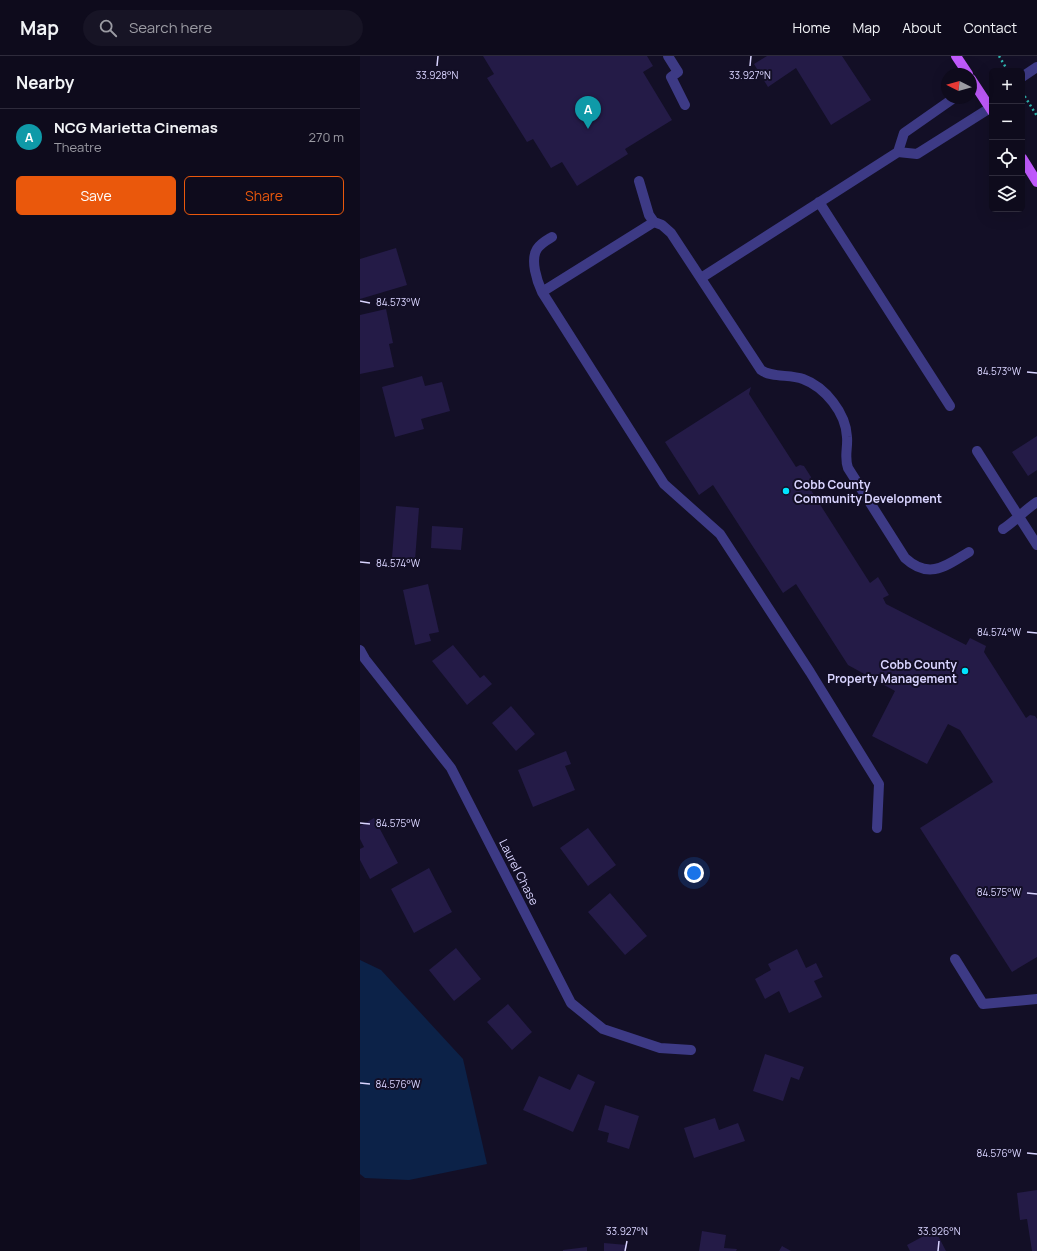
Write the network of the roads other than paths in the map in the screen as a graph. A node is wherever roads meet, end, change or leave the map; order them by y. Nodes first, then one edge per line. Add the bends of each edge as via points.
1 (668, 56) edge
2 (956, 56) edge
3 (1037, 67) edge
4 (964, 68) edge
5 (1025, 75) edge
6 (977, 89) edge
7 (989, 102) edge
8 (945, 104) edge
9 (989, 104) edge
10 (685, 105) dead end
11 (898, 152) junction
12 (1025, 163) edge
13 (639, 181) dead end
14 (1037, 182) edge
15 (819, 202) junction
16 (654, 222) junction
17 (552, 237) dead end
18 (701, 278) junction
19 (542, 292) junction
20 (950, 406) dead end
21 (978, 451) dead end
22 (1037, 502) edge
23 (1019, 516) junction
24 (1003, 529) dead end
25 (1037, 545) edge
26 (969, 552) dead end
27 (360, 650) edge
28 (877, 828) dead end
29 (955, 959) dead end
30 (1037, 999) edge
31 (691, 1050) dead end

1 - 10 street via 678,72 671,78
2 - 4 main road
3 - 5 street
6 - 7 main road
8 - 11 street via 904,133
9 - 11 street via 917,154
11 - 15 street
12 - 14 main road
13 - 16 street via 649,215
15 - 18 street
15 - 20 street
16 - 18 street via 671,232
16 - 19 street
17 - 19 street via 543,242 535,256 536,277
18 - 26 street via 761,370 765,373 808,381 834,404 846,431 848,468 905,558 916,566 931,570 948,565
19 - 28 street via 664,484 720,534 814,679 879,784
21 - 23 street
22 - 23 street
23 - 24 street
23 - 25 street
27 - 31 street, Laurel Chase via 452,768 571,1003 602,1029 660,1048
29 - 30 street via 983,1004

